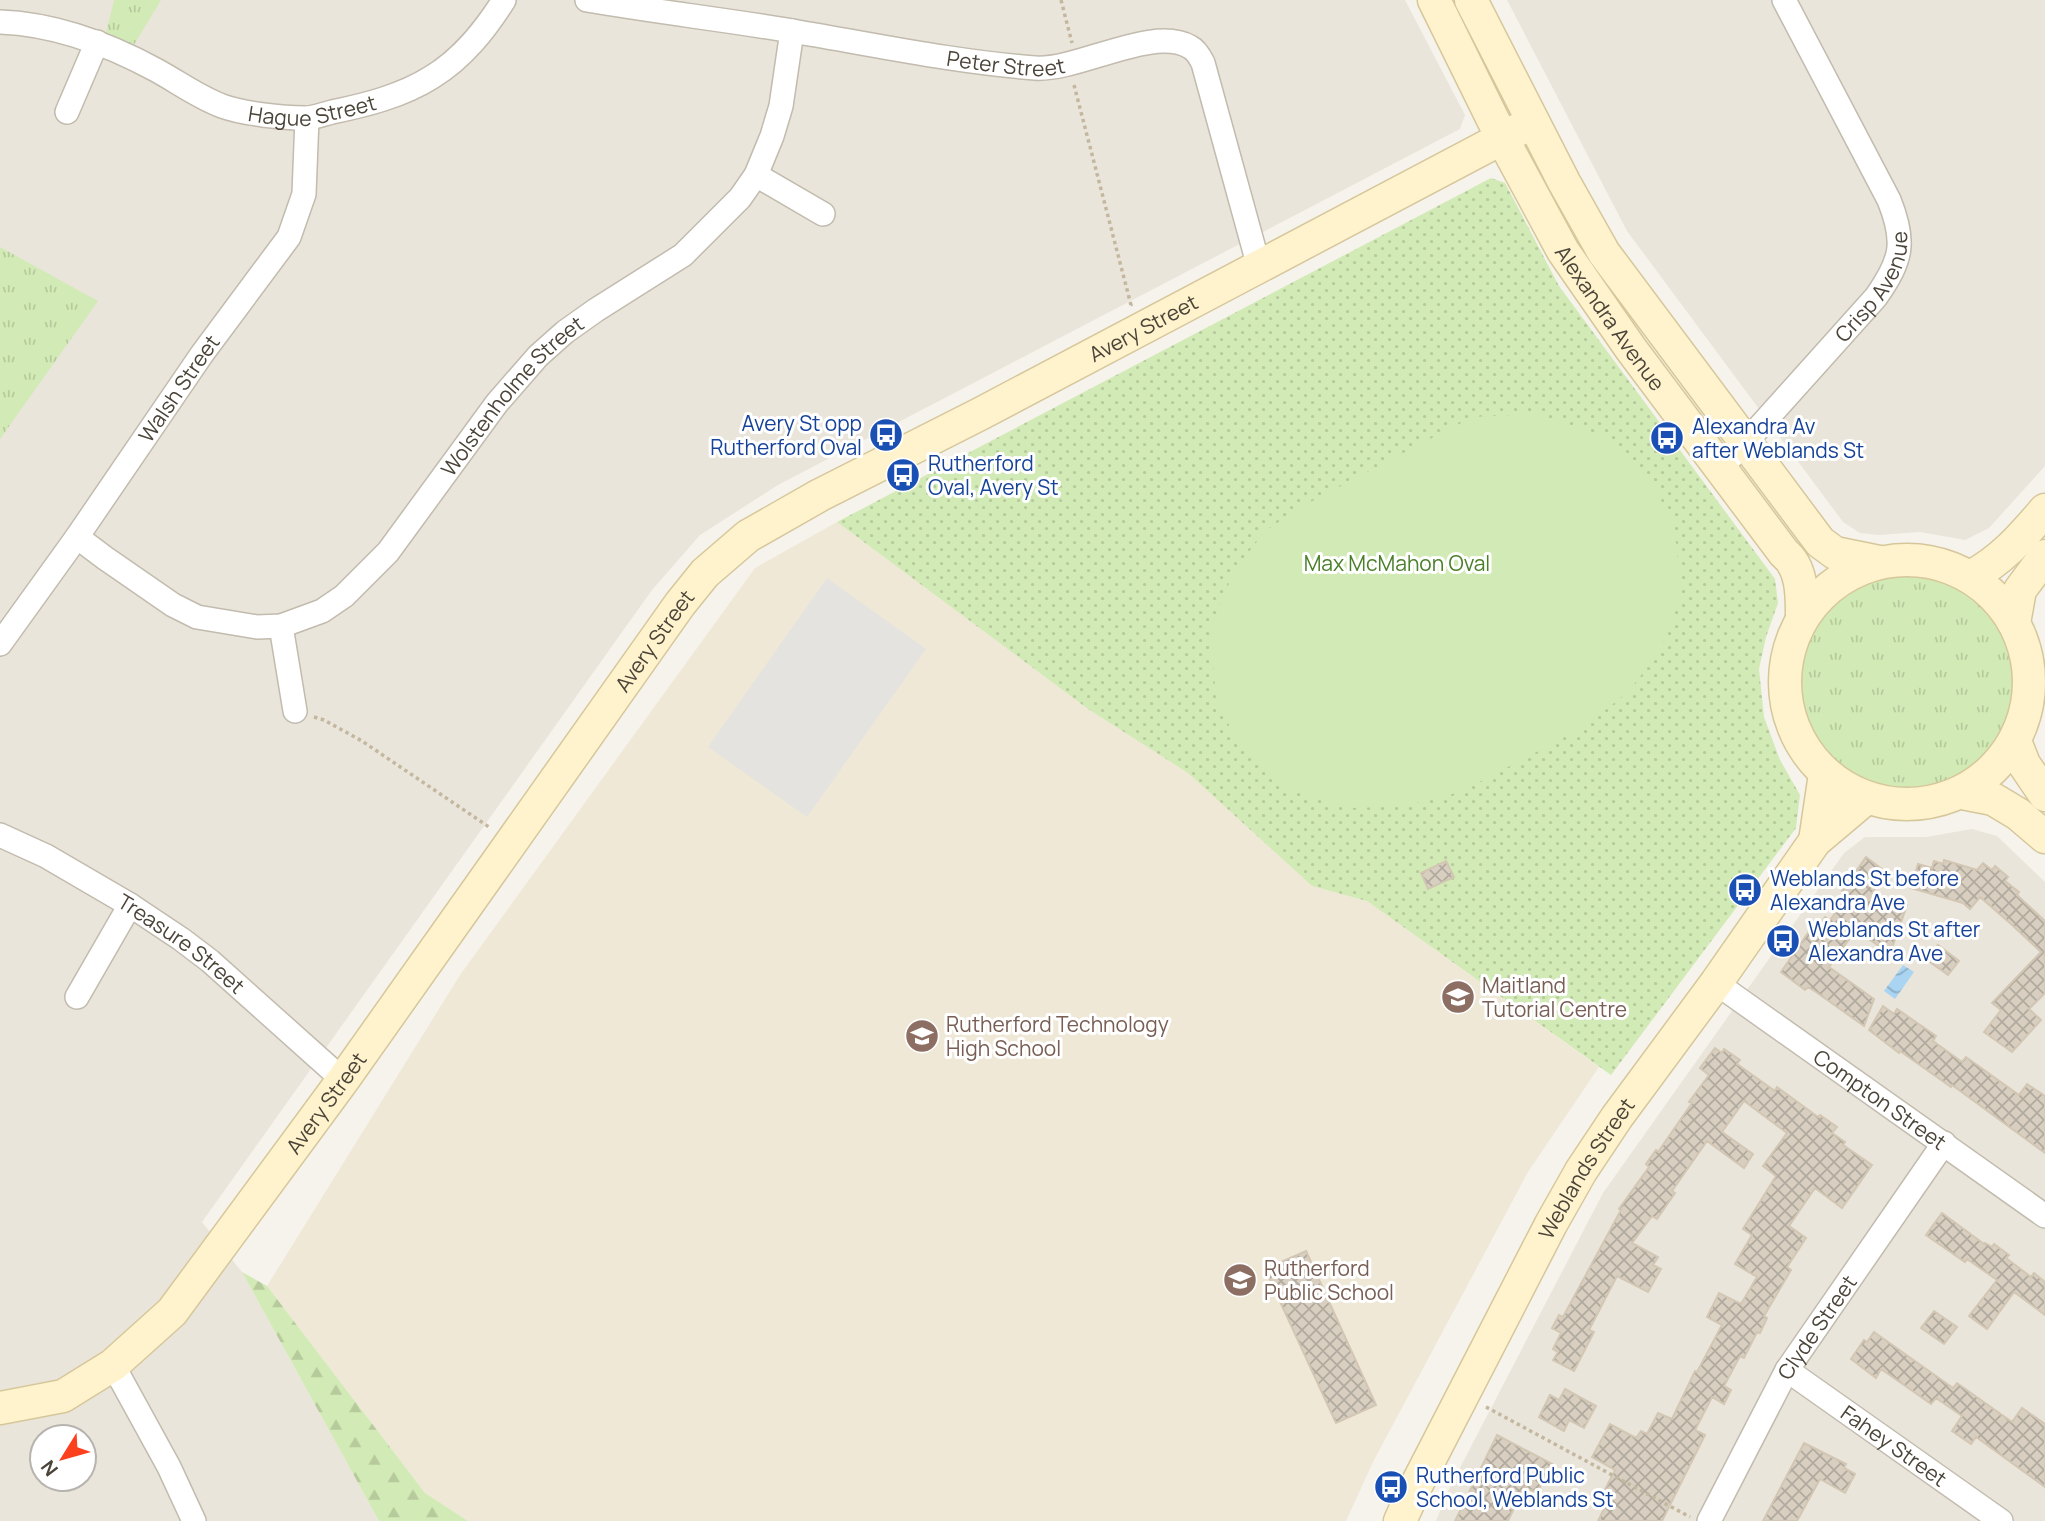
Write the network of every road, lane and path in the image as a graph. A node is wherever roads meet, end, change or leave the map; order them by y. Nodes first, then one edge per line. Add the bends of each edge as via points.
1 (503, 0) edge
2 (587, 0) edge
3 (1060, 0) edge
4 (1434, 0) edge
5 (1471, 0) edge
6 (1784, 0) edge
7 (0, 22) edge
8 (792, 31) junction
9 (97, 42) junction
10 (1073, 63) junction
11 (67, 113) dead end
12 (307, 118) junction
13 (1533, 122) junction
14 (1502, 138) junction
15 (756, 175) junction
16 (823, 214) dead end
17 (1259, 267) junction
18 (1120, 310) dead end
19 (1745, 443) junction
20 (1721, 467) junction
21 (2045, 510) edge
22 (77, 537) junction
23 (2045, 556) edge
24 (1879, 562) junction
25 (1970, 577) junction
26 (1802, 619) junction
27 (2014, 623) junction
28 (281, 626) junction
29 (0, 644) edge
30 (295, 711) joint
31 (2015, 741) junction
32 (1825, 774) junction
33 (1962, 793) junction
34 (2045, 795) edge
35 (1866, 798) junction
36 (494, 821) dead end
37 (0, 835) edge
38 (2045, 836) edge
39 (1815, 841) junction
40 (130, 905) junction
41 (1716, 983) junction
42 (77, 997) dead end
43 (342, 1080) junction
44 (1944, 1143) junction
45 (2045, 1216) edge
46 (113, 1365) junction
47 (1787, 1370) junction
48 (1486, 1407) dead end
49 (0, 1408) edge
50 (194, 1521) edge
51 (1400, 1521) edge
52 (1698, 1521) edge
53 (1709, 1521) edge
54 (2001, 1521) edge

1 - 12 street, Hague Street via 474,43 433,77 368,104
2 - 8 street, Peter Street
3 - 10 path
4 - 14 street, Alexandra Avenue
5 - 13 street, Alexandra Avenue
6 - 19 street, Crisp Avenue via 1889,200 1899,225 1899,243 1894,269 1876,297
7 - 9 street, Hague Street via 40,26
8 - 10 street, Peter Street via 985,63 1047,69
8 - 15 street, Wolstenholme Street via 781,106
9 - 11 street
9 - 12 street, Hague Street via 225,107
10 - 17 street, Peter Street via 1153,41 1173,41 1199,55
10 - 18 path via 1131,305
12 - 22 street, Walsh Street via 304,194 289,237 202,354
13 - 14 street, Avery Street
13 - 19 street, Alexandra Avenue via 1604,253
14 - 17 street, Avery Street
14 - 20 street, Alexandra Avenue via 1581,280
15 - 16 street
15 - 28 street, Wolstenholme Street via 740,198 683,255 596,310 538,356 497,403 388,552 344,596 322,611
17 - 43 street, Avery Street via 820,495 748,536 723,556 680,604
19 - 20 street, Crisp Avenue
19 - 24 street, Alexandra Avenue via 1820,542 1835,553
20 - 26 street, Alexandra Avenue via 1797,572
21 - 25 street via 2004,556
22 - 28 street, Wolstenholme Street via 197,617 257,627
22 - 29 street, Walsh Street
23 - 27 street via 2020,590
24 - 25 street via 1910,559 1941,564
24 - 26 street via 1838,580
25 - 27 street via 2000,603
26 - 32 street via 1788,652 1785,696 1798,739
27 - 31 street via 2029,670 2029,695
28 - 30 street
30 - 36 path via 324,720 362,741 489,828
31 - 33 street via 1992,771
31 - 34 street
32 - 35 street
32 - 39 street, Weblands Street
33 - 35 street via 1914,805
33 - 38 street via 1993,799
35 - 39 street, Weblands Street
37 - 40 street, Treasure Street
39 - 41 street, Weblands Street
40 - 42 street
40 - 43 street, Treasure Street via 210,961
41 - 44 street, Compton Street
41 - 51 street, Weblands Street via 1581,1171
43 - 46 street, Avery Street via 172,1312
44 - 45 street, Compton Street
44 - 47 street, Clyde Street
46 - 49 street, Avery Street via 63,1396
46 - 50 street
47 - 53 street, Clyde Street
47 - 54 street, Fahey Street
48 - 52 path

